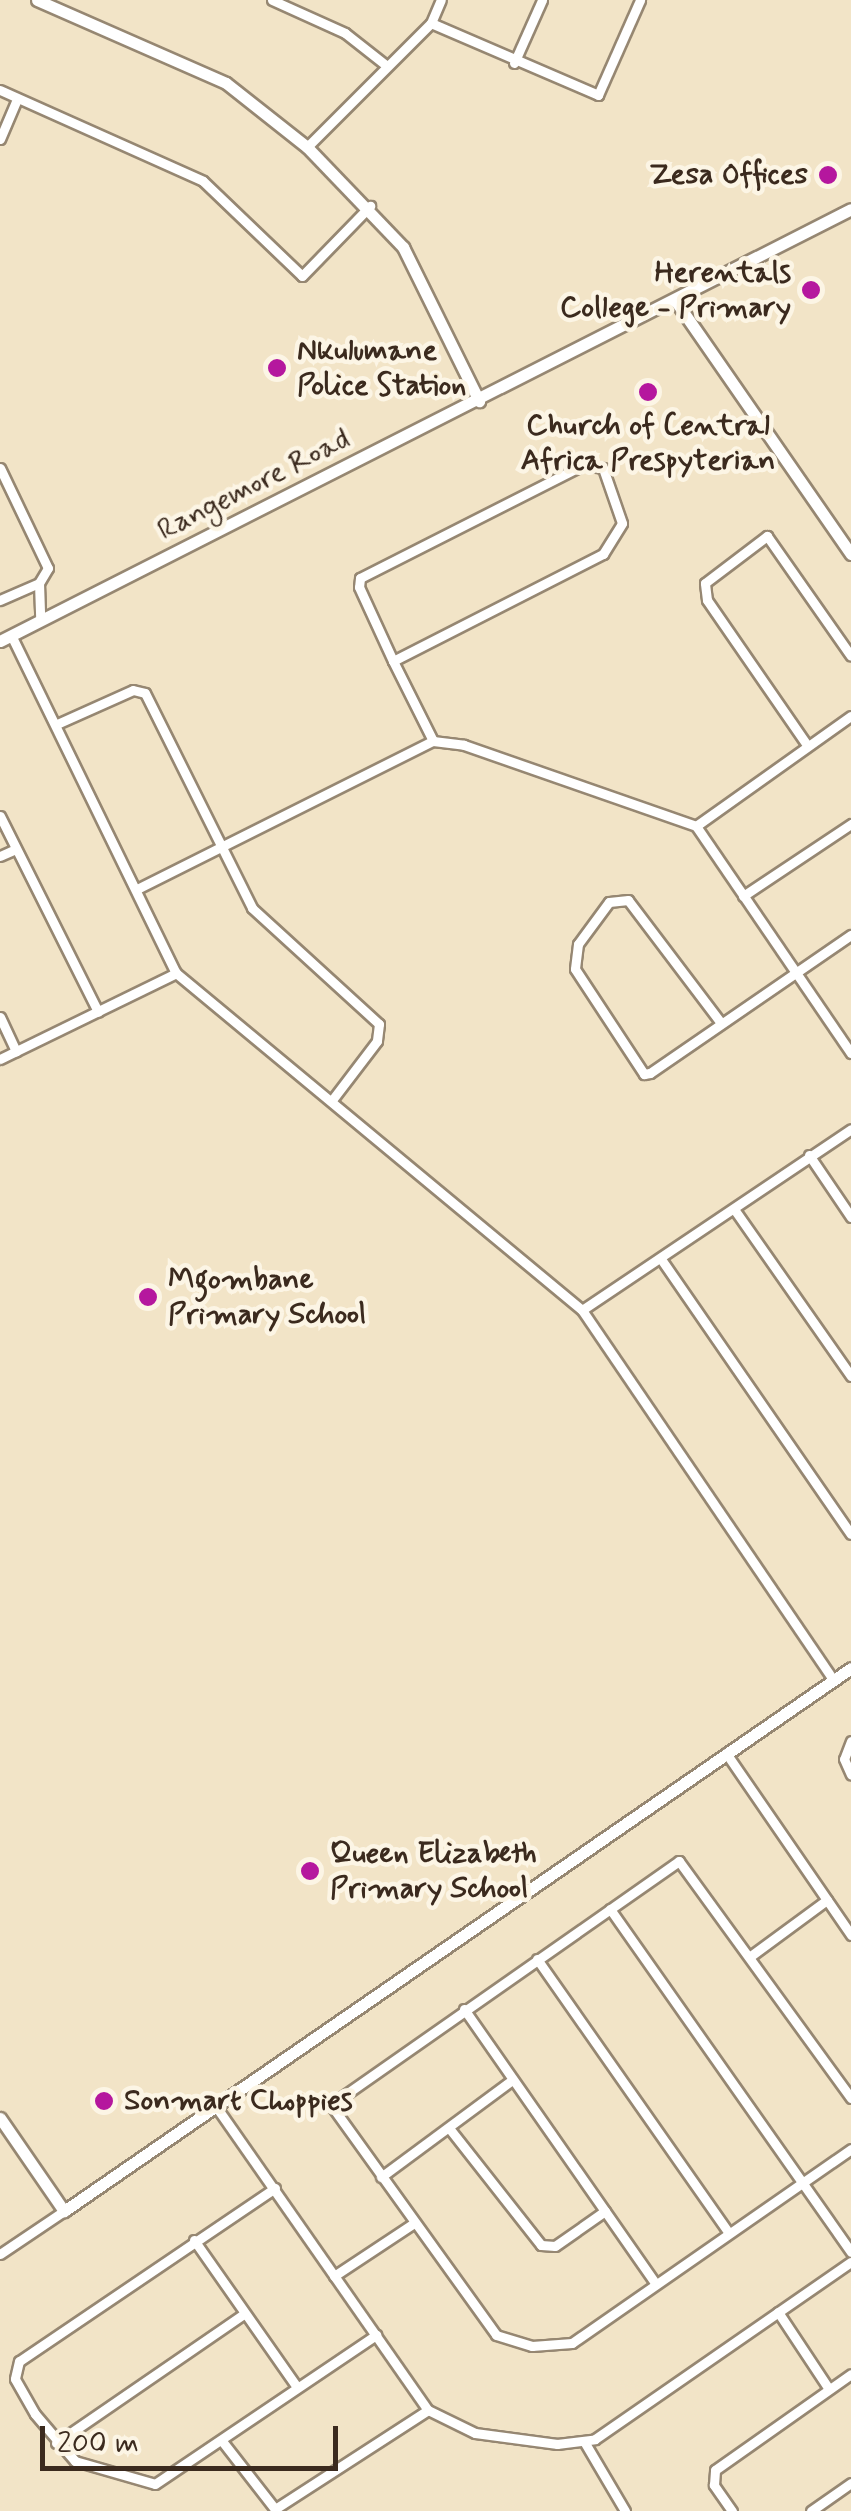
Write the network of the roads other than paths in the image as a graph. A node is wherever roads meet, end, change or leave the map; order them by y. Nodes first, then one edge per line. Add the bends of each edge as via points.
1 (37, 0) edge
2 (272, 0) edge
3 (441, 0) edge
4 (542, 0) edge
5 (640, 0) edge
6 (430, 23) junction
7 (514, 63) junction
8 (387, 66) junction
9 (0, 90) edge
10 (18, 98) junction
11 (0, 139) edge
12 (308, 147) junction
13 (370, 206) junction
14 (851, 209) edge
15 (675, 300) junction
16 (479, 400) junction
17 (0, 468) edge
18 (851, 554) edge
19 (39, 583) junction
20 (0, 600) edge
21 (40, 620) junction
22 (6, 638) edge
23 (851, 656) edge
24 (393, 661) junction
25 (851, 716) edge
26 (56, 724) junction
27 (433, 741) junction
28 (807, 745) junction
29 (0, 816) edge
30 (851, 824) edge
31 (696, 826) junction
32 (223, 846) junction
33 (16, 849) junction
34 (0, 856) edge
35 (136, 890) junction
36 (743, 896) junction
37 (851, 935) edge
38 (176, 973) junction
39 (796, 973) junction
40 (98, 1012) junction
41 (0, 1018) edge
42 (721, 1023) junction
43 (16, 1051) junction
44 (851, 1053) edge
45 (0, 1059) edge
46 (332, 1100) junction
47 (851, 1128) edge
48 (809, 1155) junction
49 (734, 1209) junction
50 (851, 1218) edge
51 (662, 1259) junction
52 (582, 1310) junction
53 (851, 1376) edge
54 (851, 1534) edge
55 (851, 1668) edge
56 (833, 1680) junction
57 (851, 1741) edge
58 (726, 1753) junction
59 (851, 1775) edge
60 (826, 1900) junction
61 (610, 1910) junction
62 (851, 1936) edge
63 (752, 1955) junction
64 (538, 1958) junction
65 (464, 2009) junction
66 (512, 2080) junction
67 (851, 2098) edge
68 (216, 2105) junction
69 (2, 2123) edge
70 (449, 2128) junction
71 (851, 2149) edge
72 (381, 2177) junction
73 (801, 2184) junction
74 (275, 2188) junction
75 (64, 2210) junction
76 (605, 2211) junction
77 (414, 2223) junction
78 (728, 2232) junction
79 (194, 2240) junction
80 (851, 2252) edge
81 (0, 2254) edge
82 (851, 2262) edge
83 (334, 2276) junction
84 (656, 2284) junction
85 (778, 2312) junction
86 (244, 2314) junction
87 (376, 2335) junction
88 (851, 2374) edge
89 (297, 2387) junction
90 (830, 2388) junction
91 (428, 2410) junction
92 (222, 2441) junction
93 (56, 2443) junction
94 (585, 2443) junction
95 (851, 2483) edge
96 (626, 2511) edge
97 (732, 2511) edge
98 (811, 2511) edge

1 - 12 street via 226,83
2 - 8 street via 345,33
3 - 6 street
4 - 7 street
5 - 7 street via 598,95
6 - 7 street
6 - 8 street
8 - 12 street
9 - 10 street
10 - 11 street
10 - 13 street via 202,181 302,276
12 - 13 street
13 - 16 street via 403,247
14 - 15 street, Rangemore Road
15 - 16 street, Rangemore Road
15 - 18 street
16 - 21 street, Rangemore Road
17 - 19 street via 48,564
19 - 20 street
19 - 21 street
21 - 22 street, Rangemore Road
22 - 26 street
23 - 28 street via 767,536 705,583 708,600
24 - 24 street via 360,578 583,465 603,468 622,523 603,554
24 - 27 street
25 - 28 street
26 - 32 street via 141,690
26 - 35 street
27 - 31 street via 464,745
27 - 32 street
28 - 31 street
29 - 33 street
30 - 36 street
31 - 36 street
32 - 35 street
32 - 46 street via 259,917 371,1010 379,1024 377,1040
33 - 34 street
33 - 40 street
35 - 38 street
36 - 39 street
37 - 39 street
38 - 40 street
38 - 46 street
39 - 42 street
39 - 44 street
40 - 43 street
41 - 43 street
42 - 42 street via 642,1073 575,969 578,944 609,902 628,900
43 - 45 street
46 - 52 street
47 - 48 street
48 - 49 street
48 - 50 street
49 - 51 street
49 - 53 street
51 - 52 street
51 - 54 street
52 - 56 street
55 - 56 street
56 - 58 street
57 - 59 street via 844,1760
58 - 60 street
58 - 68 street
60 - 62 street
60 - 63 street
61 - 63 street via 682,1861
61 - 64 street
61 - 73 street
63 - 67 street
64 - 65 street
64 - 78 street
65 - 66 street
65 - 72 street via 333,2102 332,2111
66 - 70 street
66 - 76 street
68 - 74 street
68 - 75 street
69 - 75 street
70 - 72 street
70 - 76 street via 540,2245 555,2246
71 - 73 street
72 - 77 street
73 - 78 street
73 - 80 street
74 - 79 street
74 - 83 street
75 - 81 street
76 - 84 street
77 - 83 street
77 - 84 street via 496,2335 515,2344 572,2342
78 - 84 street
79 - 86 street
79 - 93 street via 16,2365 18,2386
82 - 85 street
83 - 87 street
85 - 90 street
85 - 94 street
86 - 89 street
86 - 93 street
87 - 89 street
87 - 91 street
88 - 90 street
89 - 92 street
90 - 97 street via 716,2470 714,2485
91 - 92 street via 275,2509
91 - 94 street via 497,2438
92 - 93 street via 148,2485 75,2461
94 - 96 street
95 - 98 street

